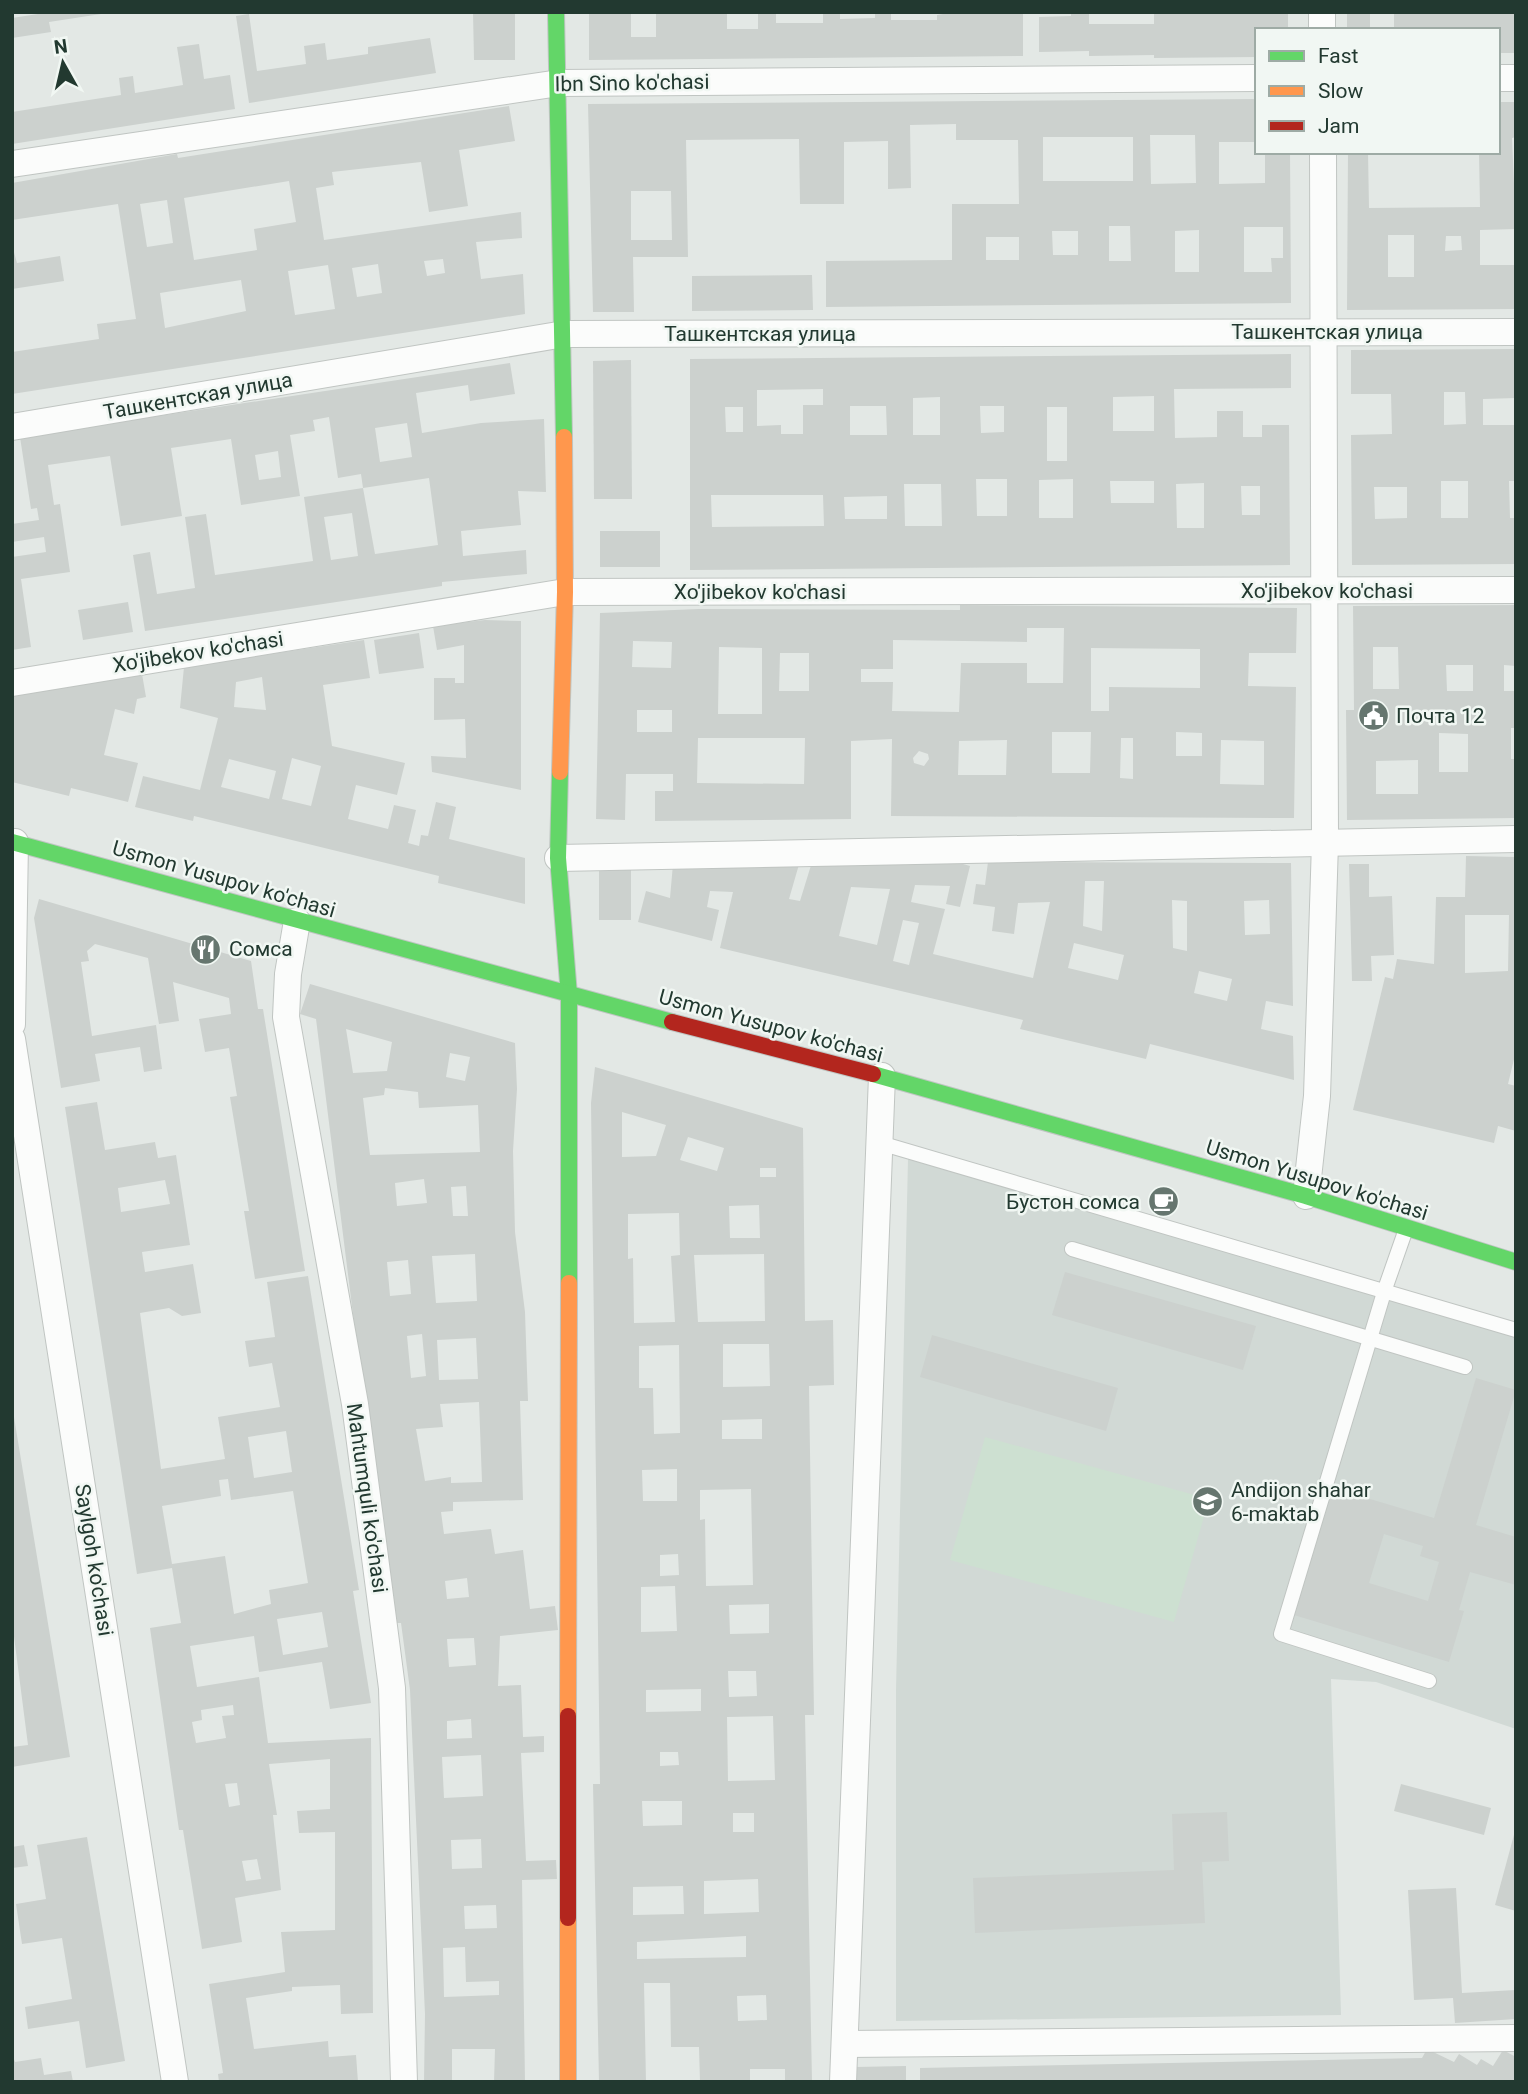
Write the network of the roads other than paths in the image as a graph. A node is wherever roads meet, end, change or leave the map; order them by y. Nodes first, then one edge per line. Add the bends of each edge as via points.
1 (556, 12) edge
2 (1255, 78) edge
3 (559, 83) junction
4 (1323, 154) edge
5 (12, 164) edge
6 (1322, 332) junction
7 (1516, 332) edge
8 (564, 334) junction
9 (12, 427) edge
10 (1516, 590) edge
11 (565, 592) junction
12 (1324, 592) junction
13 (12, 683) edge
14 (1516, 839) edge
15 (14, 842) edge
16 (1325, 842) junction
17 (558, 858) junction
18 (298, 921) junction
19 (569, 995) junction
20 (12, 1024) edge
21 (12, 1039) edge
22 (882, 1076) junction
23 (880, 1143) junction
24 (1306, 1196) junction
25 (1407, 1228) junction
26 (1072, 1249) dead end
27 (1516, 1262) edge
28 (1385, 1289) junction
29 (1516, 1330) edge
30 (1370, 1339) junction
31 (1465, 1367) dead end
32 (1429, 1681) dead end
33 (1516, 2038) edge
34 (845, 2044) junction
35 (175, 2082) edge
36 (404, 2082) edge
37 (568, 2082) edge
38 (843, 2082) edge

1 - 3 street
2 - 3 street, Ibn Sino ko'chasi
3 - 5 street, Ibn Sino ko'chasi
3 - 8 street
4 - 6 street
6 - 7 street, Ташкентская улица
6 - 8 street, Ташкентская улица
6 - 12 street
8 - 9 street, Ташкентская улица
8 - 11 street
10 - 12 street, Xo'jibekov ko'chasi
11 - 12 street, Xo'jibekov ko'chasi
11 - 13 street, Xo'jibekov ko'chasi
11 - 17 street
12 - 16 street
14 - 16 street
15 - 18 street, Usmon Yusupov ko'chasi
15 - 20 street
16 - 17 street
16 - 24 street via 1318,1096
17 - 19 street
18 - 19 street, Usmon Yusupov ko'chasi
18 - 36 street, Mahtumquli ko'chasi via 286,1017 355,1404 392,1688
19 - 22 street, Usmon Yusupov ko'chasi
19 - 37 street
21 - 35 street, Saylgoh ko'chasi
22 - 23 street
22 - 24 street, Usmon Yusupov ko'chasi
23 - 28 lane
23 - 34 street
24 - 25 street, Usmon Yusupov ko'chasi
25 - 27 street, Usmon Yusupov ko'chasi
25 - 28 lane
26 - 30 lane
28 - 29 lane
28 - 30 lane
30 - 31 lane
30 - 32 lane via 1281,1634
33 - 34 street
34 - 38 street

